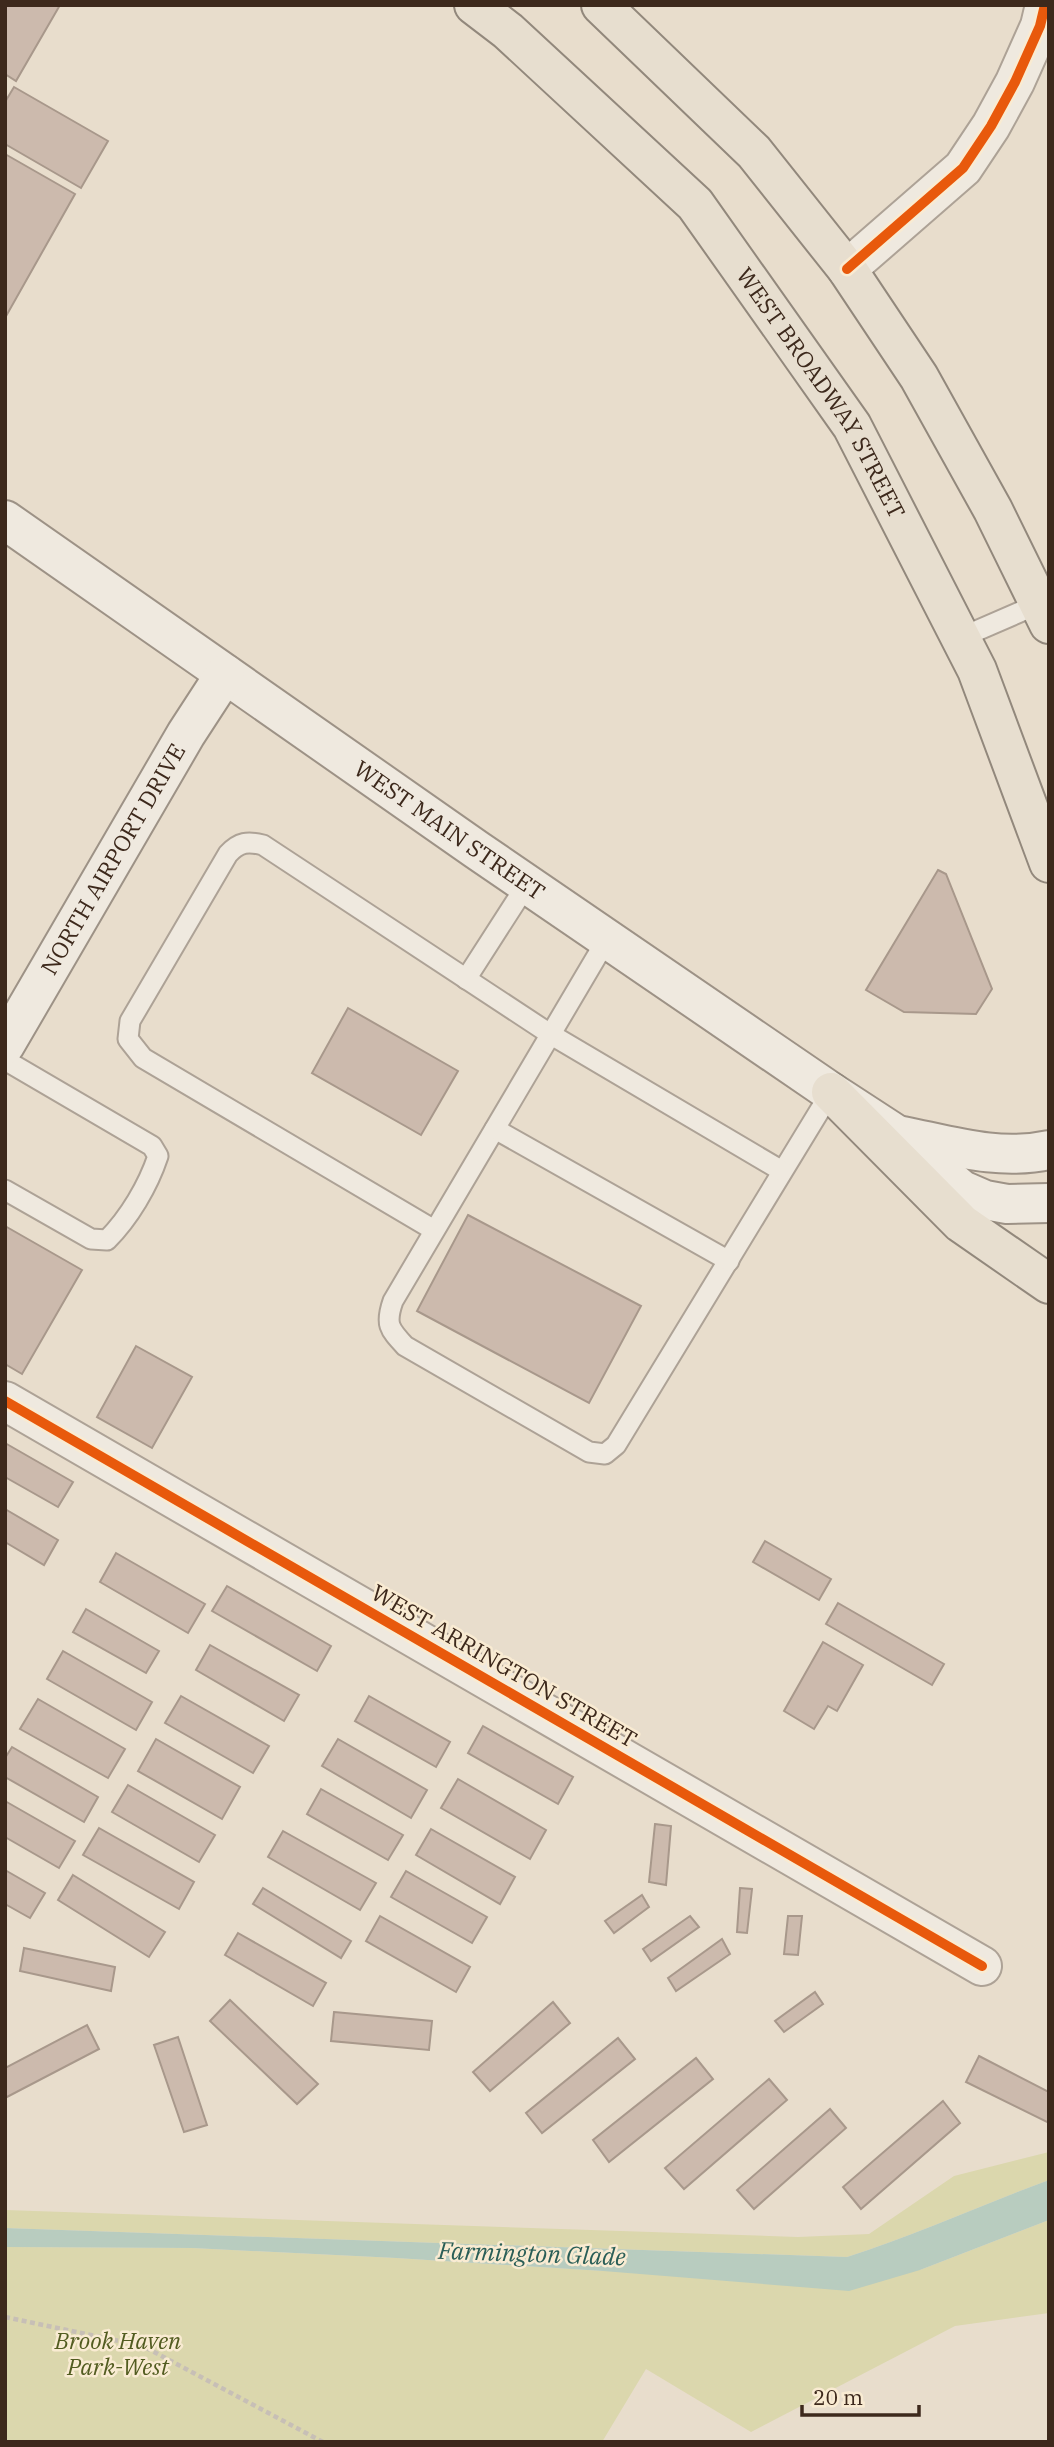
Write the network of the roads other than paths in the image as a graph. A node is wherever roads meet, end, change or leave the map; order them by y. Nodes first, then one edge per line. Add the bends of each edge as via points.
1 (474, 5) edge
2 (601, 5) edge
3 (1045, 5) edge
4 (847, 269) junction
5 (5, 520) edge
6 (1046, 604) edge
7 (960, 638) junction
8 (225, 674) junction
9 (1049, 863) edge
10 (527, 884) junction
11 (607, 939) junction
12 (466, 979) junction
13 (550, 1034) junction
14 (5, 1045) edge
15 (5, 1060) edge
16 (831, 1093) junction
17 (495, 1129) junction
18 (897, 1135) junction
19 (1049, 1150) edge
20 (782, 1171) junction
21 (5, 1190) edge
22 (1049, 1203) edge
23 (434, 1230) junction
24 (729, 1261) junction
25 (1049, 1284) edge
26 (5, 1401) edge
27 (982, 1966) dead end

1 - 7 main road, WEST BROADWAY STREET via 695,204 852,426
2 - 4 main road via 754,152
3 - 4 main road via 1015,82 963,168
4 - 6 main road via 919,377
5 - 8 main road, WEST MAIN STREET
6 - 7 lane
7 - 9 main road, WEST BROADWAY STREET via 977,670
8 - 10 main road, WEST MAIN STREET
8 - 14 main road, NORTH AIRPORT DRIVE
10 - 11 main road, WEST MAIN STREET
10 - 12 lane
11 - 13 lane
11 - 16 main road, WEST MAIN STREET
12 - 13 lane
12 - 23 lane via 263,845 251,842 237,844 228,854 130,1021 128,1039 143,1058
13 - 17 lane
13 - 20 lane
15 - 21 lane via 152,1146 158,1156 152,1173 107,1240 91,1239
16 - 18 main road, WEST MAIN STREET
16 - 20 lane
16 - 25 main road via 961,1223
17 - 23 lane
17 - 24 lane
18 - 19 main road, WEST MAIN STREET via 986,1154 1011,1156
18 - 22 main road, WEST MAIN STREET via 962,1190 1007,1204
20 - 24 lane
23 - 24 lane via 393,1301 387,1317 391,1332 405,1346 589,1452 605,1454 616,1445
26 - 27 main road, WEST ARRINGTON STREET

